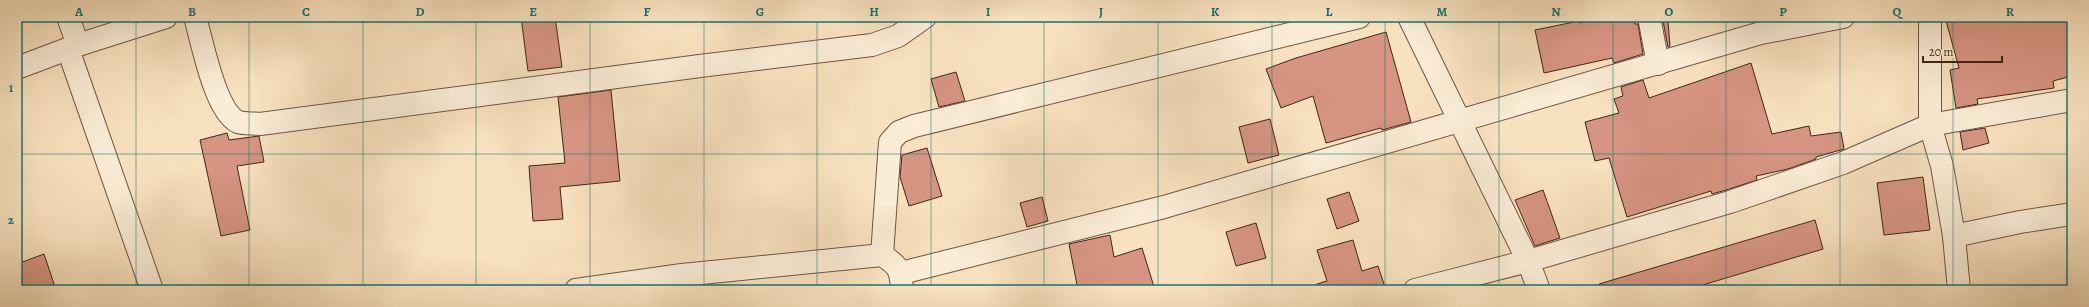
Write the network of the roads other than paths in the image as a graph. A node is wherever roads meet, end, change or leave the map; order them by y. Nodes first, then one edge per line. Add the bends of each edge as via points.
1 (68, 17) edge
2 (166, 17) edge
3 (195, 17) edge
4 (926, 17) edge
5 (1359, 17) edge
6 (1409, 17) edge
7 (1648, 17) edge
8 (1843, 17) edge
9 (1930, 17) edge
10 (73, 47) junction
11 (1658, 64) junction
12 (17, 68) edge
13 (2072, 100) edge
14 (1458, 121) junction
15 (1930, 125) junction
16 (2072, 214) edge
17 (1954, 236) junction
18 (882, 255) junction
19 (1528, 261) junction
20 (902, 282) edge
21 (152, 290) edge
22 (576, 290) edge
23 (1415, 290) edge
24 (1538, 290) edge
25 (1960, 290) edge

1 - 10 street
2 - 10 street
3 - 4 street via 217,95 228,114 239,122 260,124 872,45 898,36
5 - 18 street via 914,126 899,132 890,142
6 - 14 street
7 - 11 street
8 - 11 street via 1760,33
9 - 15 street
10 - 12 street
10 - 21 street
11 - 14 street
13 - 15 street
14 - 19 street
14 - 20 street
15 - 17 street via 1942,166
15 - 19 street via 1843,163 1730,202
16 - 17 street
17 - 25 street
18 - 20 street via 894,262
18 - 22 street via 682,275
19 - 23 street
19 - 24 street

